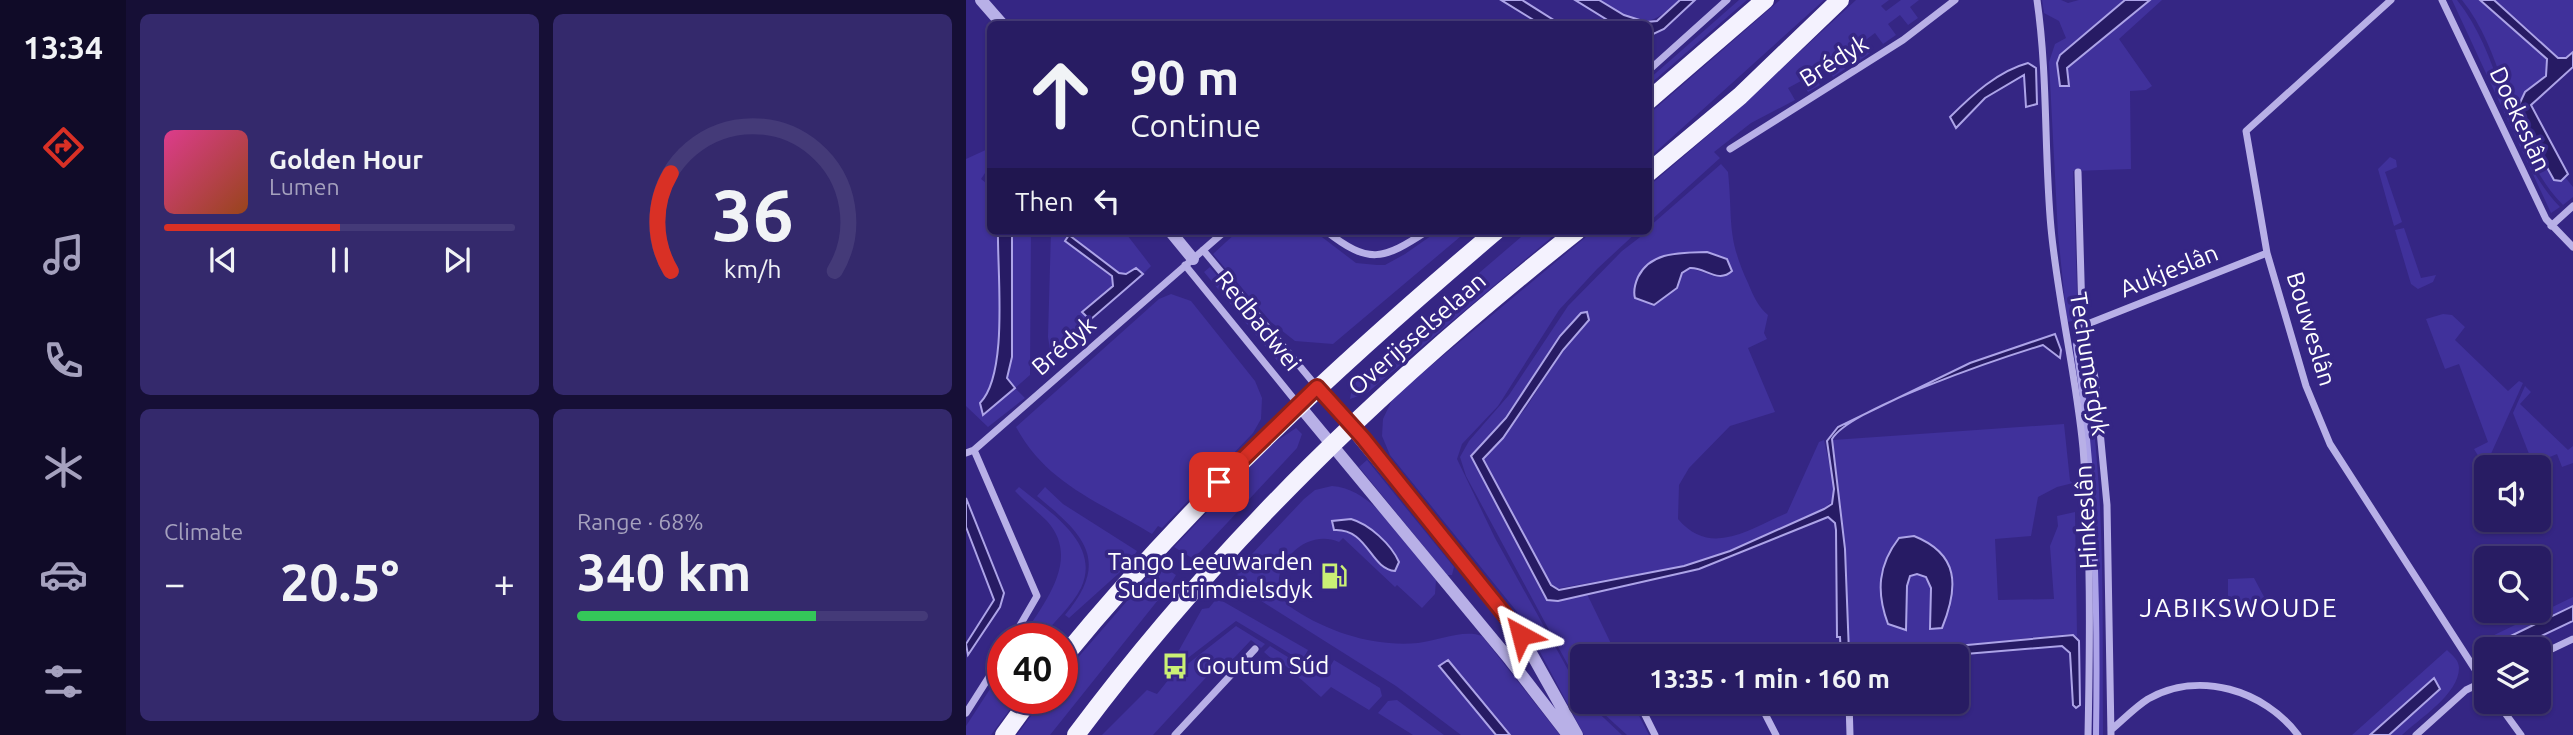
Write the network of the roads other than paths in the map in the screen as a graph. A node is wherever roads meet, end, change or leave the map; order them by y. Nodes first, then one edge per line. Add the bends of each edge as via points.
1 (981, 0) edge
2 (1727, 0) edge
3 (1765, 0) edge
4 (1840, 0) edge
5 (1955, 0) edge
6 (2037, 0) edge
7 (2391, 0) edge
8 (2442, 0) edge
9 (999, 21) edge
10 (1652, 67) edge
11 (1652, 98) edge
12 (1730, 149) dead end
13 (1652, 170) edge
14 (2078, 172) dead end
15 (2573, 206) edge
16 (2551, 226) junction
17 (1174, 235) edge
18 (1220, 235) edge
19 (1331, 235) edge
20 (1421, 235) edge
21 (1491, 235) edge
22 (1572, 235) edge
23 (2573, 247) edge
24 (2267, 253) junction
25 (1194, 258) junction
26 (2085, 325) junction
27 (1317, 387) junction
28 (1298, 404) junction
29 (1351, 424) junction
30 (1330, 444) junction
31 (974, 450) junction
32 (966, 453) edge
33 (1021, 623) edge
34 (2573, 639) edge
35 (1078, 640) edge
36 (1255, 649) dead end
37 (2551, 649) edge
38 (2474, 666) edge
39 (987, 680) edge
40 (2474, 687) edge
41 (966, 713) edge
42 (1019, 714) edge
43 (1644, 714) edge
44 (1765, 714) edge
45 (1849, 714) edge
46 (2506, 714) edge
47 (2111, 733) edge
48 (1004, 735) edge
49 (1076, 735) edge
50 (1175, 735) edge
51 (1568, 735) edge
52 (1577, 735) edge
53 (1655, 735) edge
54 (1776, 735) edge
55 (1850, 735) edge
56 (2088, 735) edge
57 (2298, 735) edge
58 (2416, 735) edge
59 (2521, 735) edge

1 - 9 street
2 - 10 street
3 - 11 main road
4 - 13 main road via 1740,96
5 - 12 street, Brédyk via 1903,40
6 - 56 street, Techumerdyk via 2046,69 2058,296 2083,450 2090,600
7 - 24 street, Bouweslân via 2246,131
8 - 16 street, Doekeslân
14 - 26 street, Hinkeslân
15 - 16 street
16 - 23 street, Doekeslân
17 - 25 street, Redbadwei
18 - 25 street, Brédyk
19 - 20 street via 1368,257 1402,248
21 - 27 main road, Overijsselselaan
22 - 29 main road, Overijsselselaan via 1436,346
24 - 26 street, Aukjeslân
24 - 38 street, Bouweslân via 2306,386 2330,444
25 - 27 street, Redbadwei
25 - 28 street, Redbadwei
25 - 31 street, Brédyk
26 - 47 street, Hinkeslân via 2107,505
27 - 28 main road, Overijsselselaan
27 - 29 street
28 - 30 street
28 - 35 main road, Overijsselselaan via 1141,566
29 - 30 main road, Overijsselselaan
29 - 52 street via 1521,635
30 - 49 main road, Overijsselselaan via 1217,562
30 - 51 street
31 - 32 street, Brédyk
31 - 33 street via 1037,596
34 - 37 street
36 - 50 street
39 - 41 street
40 - 58 street
42 - 48 main road
43 - 53 street
44 - 54 street
45 - 55 street
46 - 59 street
47 - 57 street via 2151,698 2206,686 2258,700

